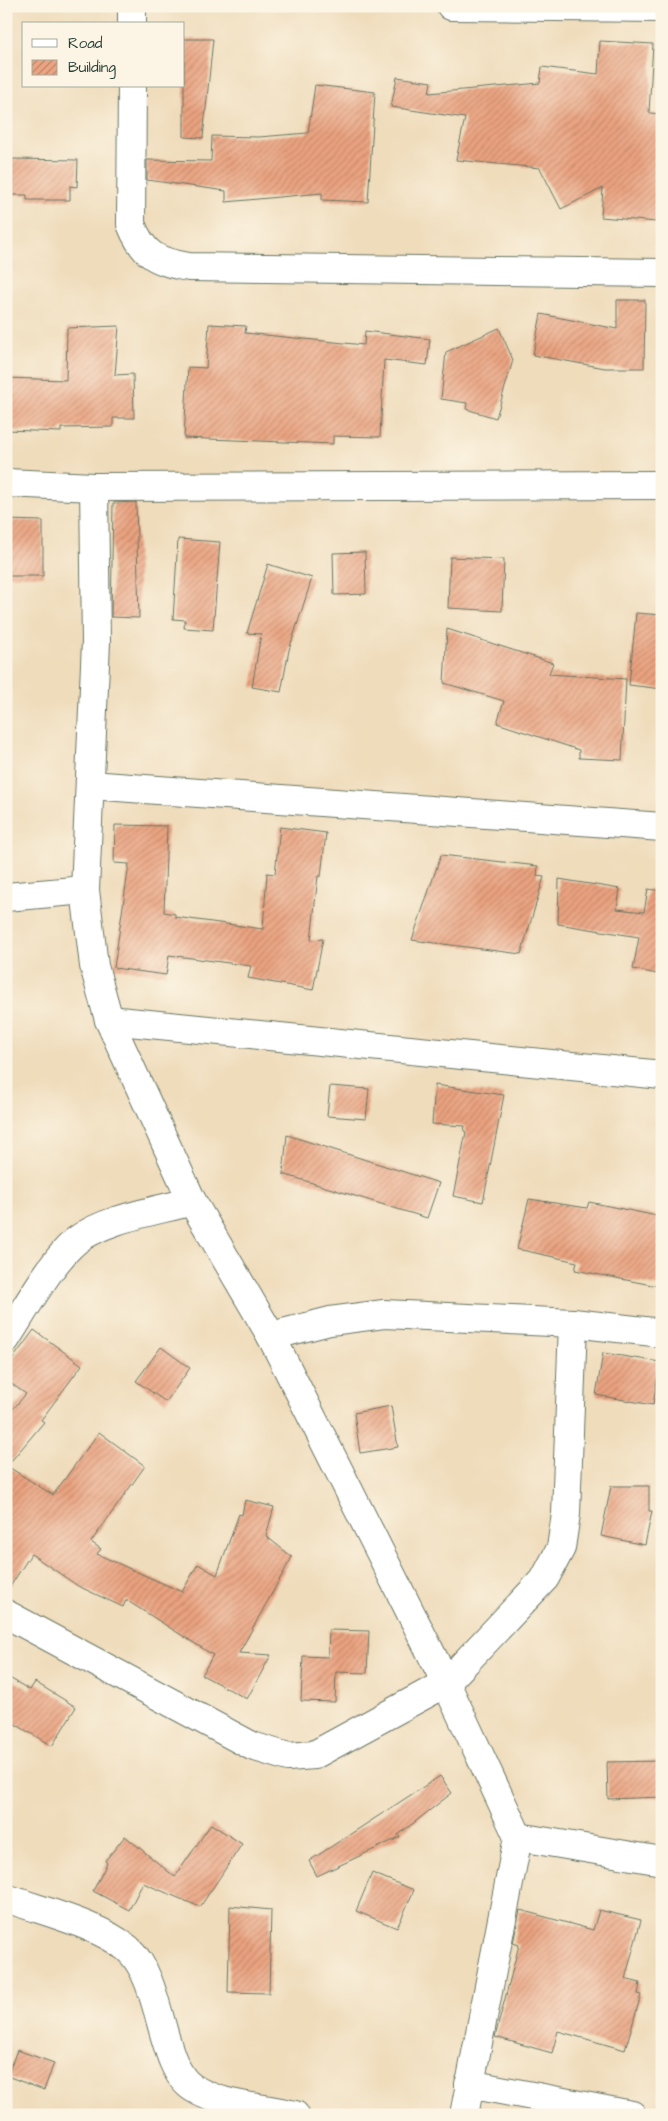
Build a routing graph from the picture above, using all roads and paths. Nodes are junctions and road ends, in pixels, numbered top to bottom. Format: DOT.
graph roads {
  1 [pos="132,6"];
  2 [pos="450,6"];
  3 [pos="662,8"];
  4 [pos="132,22"];
  5 [pos="132,88"];
  6 [pos="662,273"];
  7 [pos="6,483"];
  8 [pos="662,485"];
  9 [pos="94,487"];
  10 [pos="90,785"];
  11 [pos="662,827"];
  12 [pos="85,890"];
  13 [pos="6,897"];
  14 [pos="109,1020"];
  15 [pos="662,1075"];
  16 [pos="192,1201"];
  17 [pos="573,1323"];
  18 [pos="662,1333"];
  19 [pos="271,1336"];
  20 [pos="6,1339"];
  21 [pos="6,1614"];
  22 [pos="446,1682"];
  23 [pos="518,1837"];
  24 [pos="662,1861"];
  25 [pos="6,1898"];
  26 [pos="470,2084"];
  27 [pos="287,2114"];
  28 [pos="464,2115"];
  29 [pos="632,2115"];
  1 -- 4 [label="street"];
  2 -- 3 [label="street"];
  5 -- 6 [label="street"];
  7 -- 9 [label="street"];
  8 -- 9 [label="street"];
  9 -- 10 [label="street"];
  10 -- 11 [label="street"];
  10 -- 12 [label="street"];
  12 -- 13 [label="street"];
  12 -- 14 [label="street"];
  14 -- 15 [label="street"];
  14 -- 16 [label="street"];
  16 -- 19 [label="street"];
  16 -- 20 [label="street"];
  17 -- 18 [label="street"];
  17 -- 19 [label="street"];
  17 -- 22 [label="street"];
  19 -- 22 [label="street"];
  21 -- 22 [label="street"];
  22 -- 23 [label="street"];
  23 -- 24 [label="street"];
  23 -- 26 [label="street"];
  25 -- 27 [label="street"];
  26 -- 28 [label="street"];
  26 -- 29 [label="street"];
}
